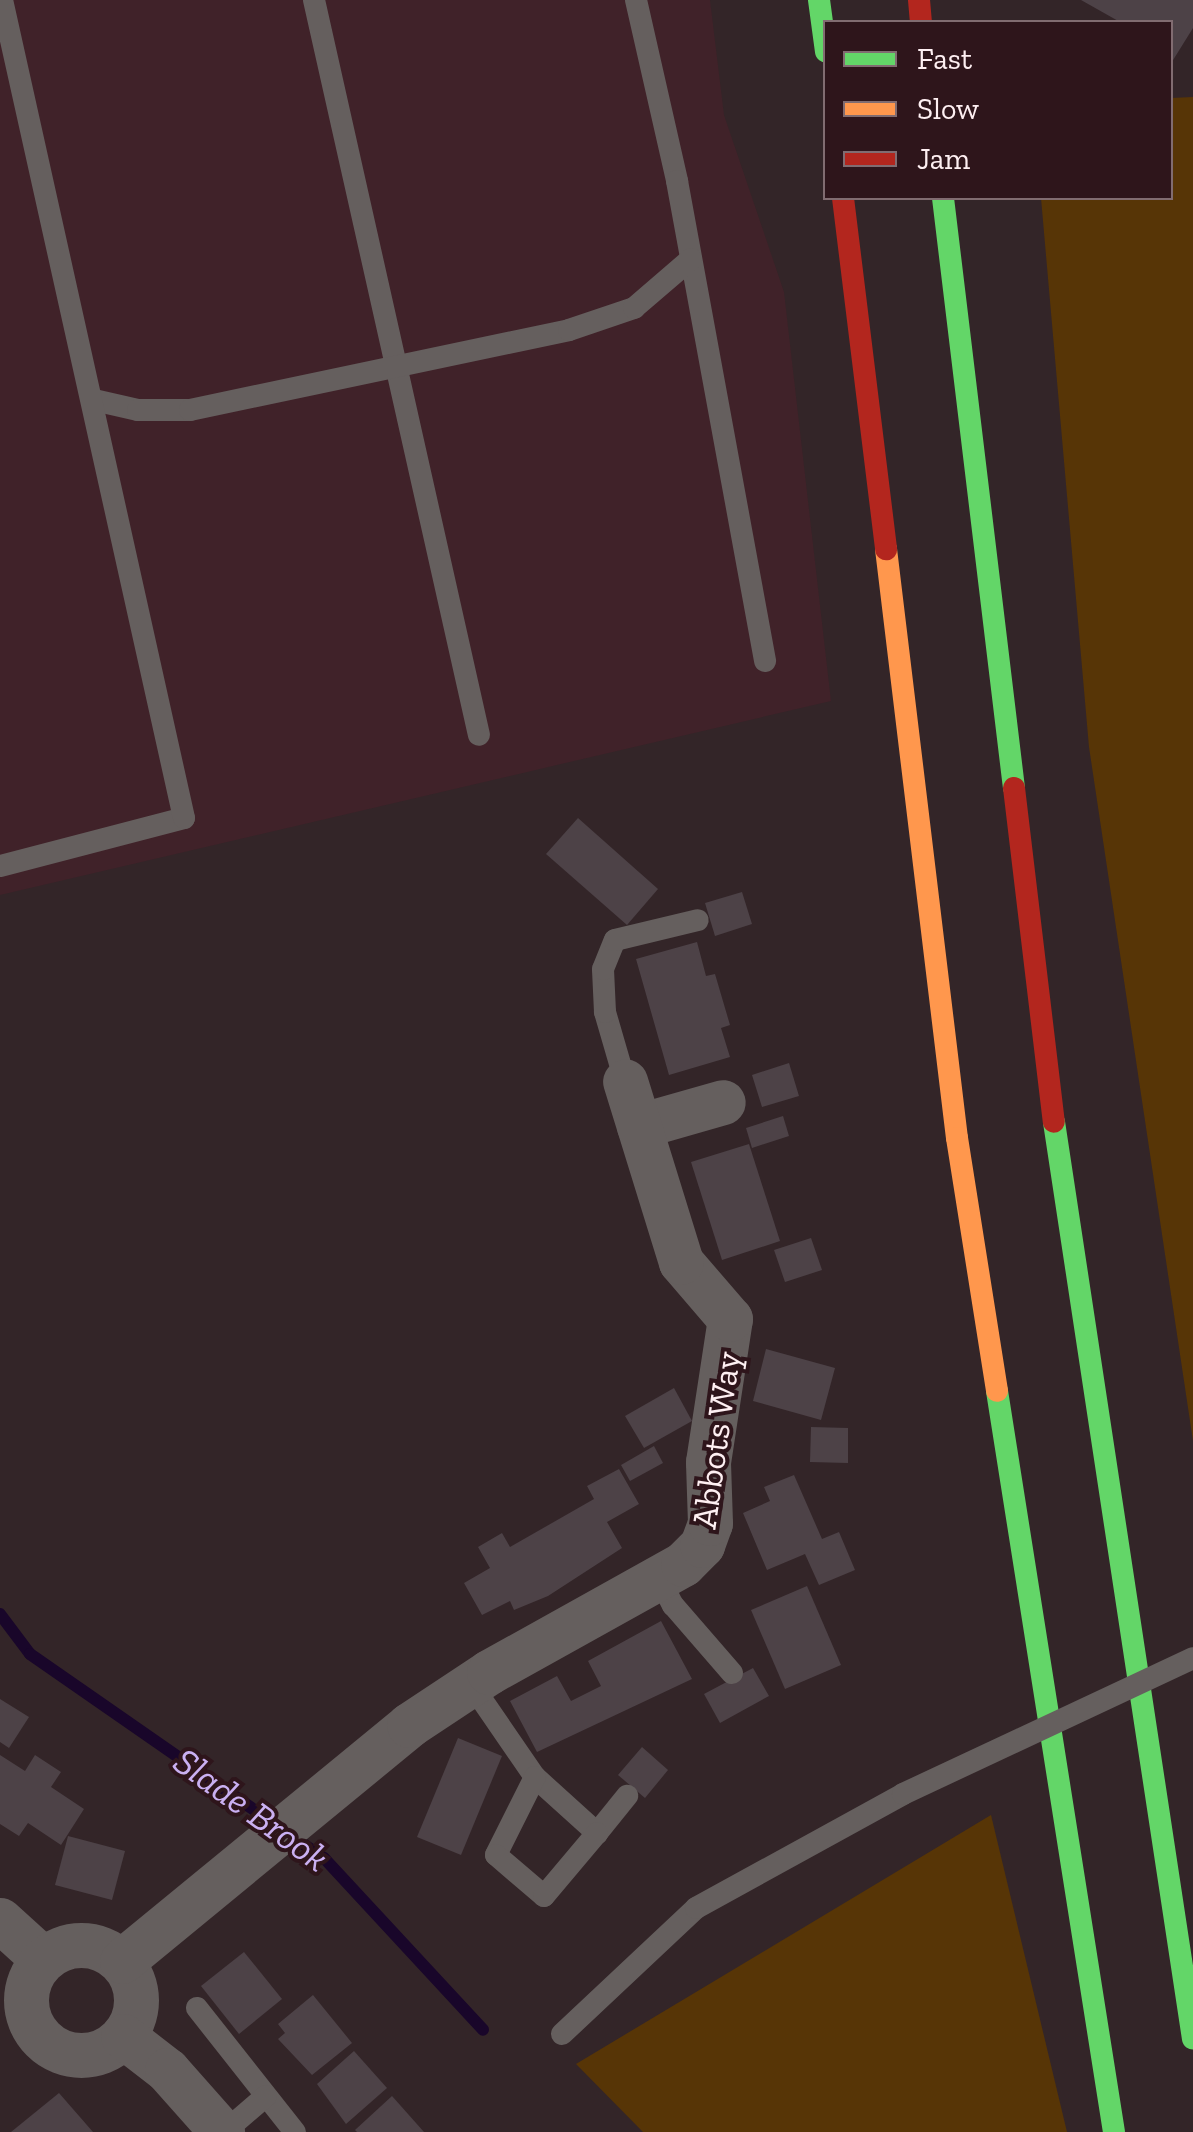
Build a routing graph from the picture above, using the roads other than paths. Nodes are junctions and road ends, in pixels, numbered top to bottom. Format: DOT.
graph roads {
  1 [pos="2,0"];
  2 [pos="314,0"];
  3 [pos="636,0"];
  4 [pos="819,0"];
  5 [pos="823,30"];
  6 [pos="843,200"];
  7 [pos="943,200"];
  8 [pos="692,259"];
  9 [pos="400,365"];
  10 [pos="94,400"];
  11 [pos="766,661"];
  12 [pos="478,736"];
  13 [pos="0,866"];
  14 [pos="698,920"];
  15 [pos="626,1081"];
  16 [pos="722,1102"];
  17 [pos="639,1126"];
  18 [pos="658,1576"];
  19 [pos="1193,1658"];
  20 [pos="732,1673"];
  21 [pos="471,1684"];
  22 [pos="536,1777"];
  23 [pos="627,1796"];
  24 [pos="597,1833"];
  25 [pos="0,1920"];
  26 [pos="44,1959"];
  27 [pos="122,1961"];
  28 [pos="198,2008"];
  29 [pos="562,2034"];
  30 [pos="123,2036"];
  31 [pos="17,2038"];
  32 [pos="1193,2039"];
  33 [pos="266,2096"];
  34 [pos="224,2132"];
  35 [pos="295,2132"];
  36 [pos="1114,2132"];
  1 -- 10 [label="lane"];
  2 -- 9 [label="lane"];
  3 -- 8 [label="lane"];
  4 -- 5 [label="highway"];
  6 -- 36 [label="highway"];
  7 -- 32 [label="highway"];
  8 -- 9 [label="lane"];
  8 -- 11 [label="lane"];
  9 -- 10 [label="lane"];
  9 -- 12 [label="lane"];
  10 -- 13 [label="lane"];
  14 -- 15 [label="lane, Abbots Way"];
  15 -- 17 [label="street, Abbots Way"];
  16 -- 17 [label="street"];
  17 -- 18 [label="street, Abbots Way"];
  18 -- 20 [label="lane"];
  18 -- 21 [label="street, Abbots Way"];
  19 -- 29 [label="lane, bridge"];
  21 -- 22 [label="lane"];
  21 -- 27 [label="street, Abbots Way"];
  22 -- 24 [label="lane"];
  22 -- 24 [label="lane"];
  23 -- 24 [label="lane"];
  25 -- 26 [label="street"];
  26 -- 27 [label="street"];
  26 -- 31 [label="street"];
  27 -- 30 [label="street"];
  28 -- 33 [label="lane"];
  30 -- 31 [label="street"];
  30 -- 34 [label="street"];
  33 -- 34 [label="lane"];
  33 -- 35 [label="lane"];
}
